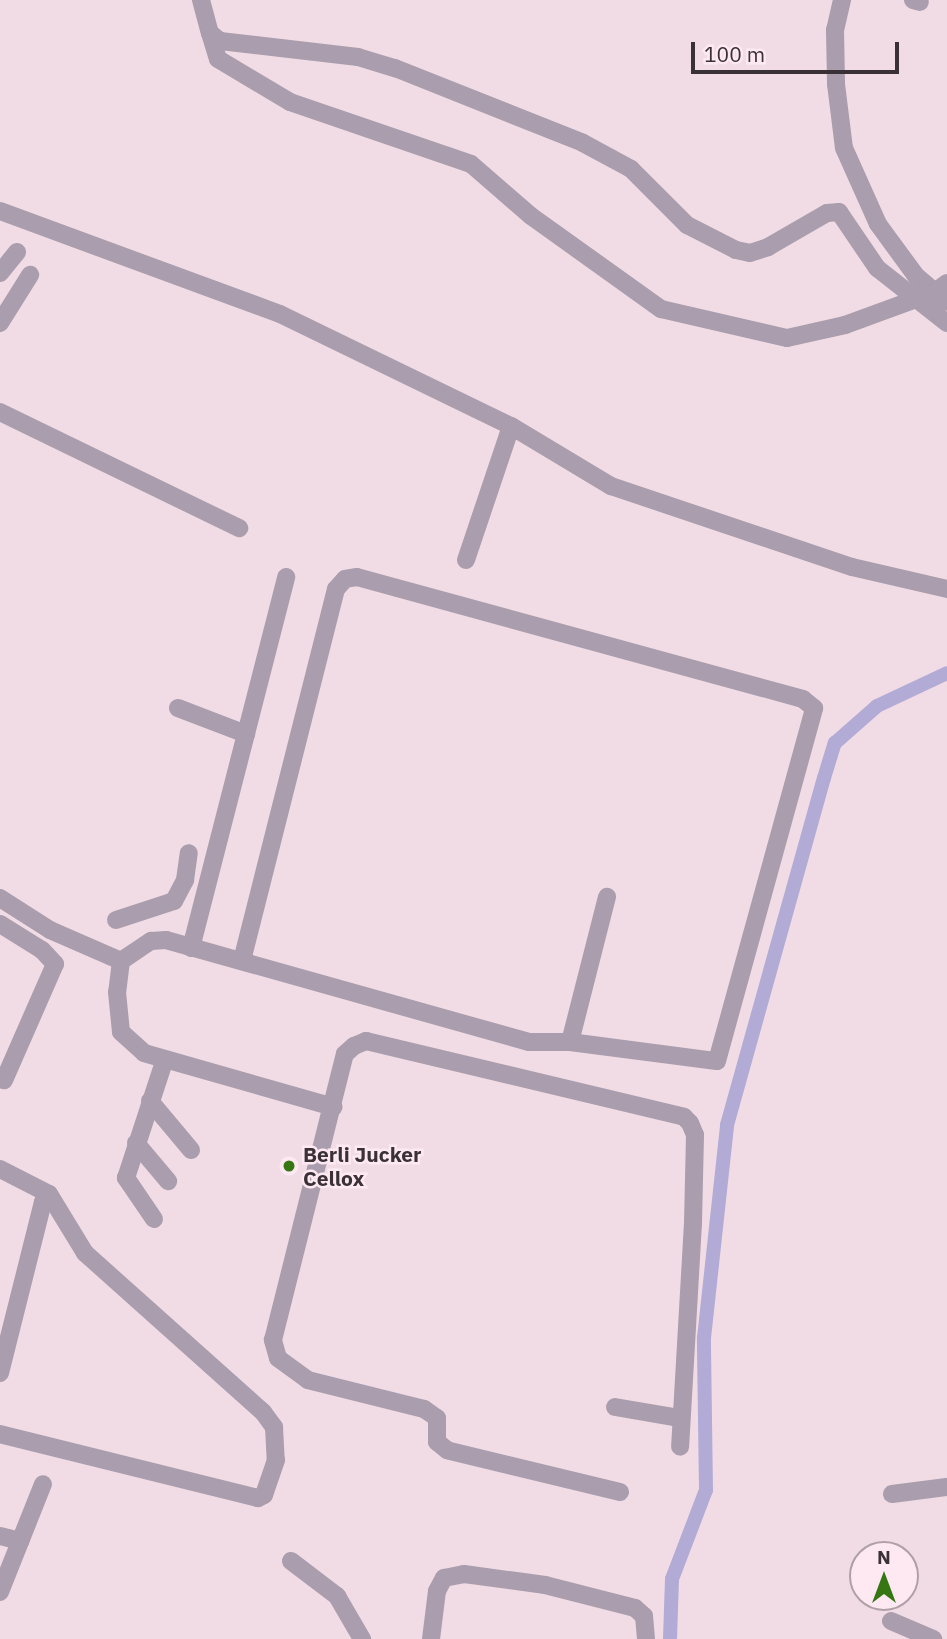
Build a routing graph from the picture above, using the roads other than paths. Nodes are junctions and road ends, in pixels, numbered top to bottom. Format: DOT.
graph roads {
  1 [pos="201,0"];
  2 [pos="842,0"];
  3 [pos="210,33"];
  4 [pos="0,211"];
  5 [pos="17,252"];
  6 [pos="0,273"];
  7 [pos="30,275"];
  8 [pos="943,293"];
  9 [pos="914,297"];
  10 [pos="0,323"];
  11 [pos="947,323"];
  12 [pos="0,412"];
  13 [pos="511,426"];
  14 [pos="239,528"];
  15 [pos="466,561"];
  16 [pos="286,577"];
  17 [pos="947,589"];
  18 [pos="178,708"];
  19 [pos="246,734"];
  20 [pos="189,853"];
  21 [pos="180,891"];
  22 [pos="607,897"];
  23 [pos="0,898"];
  24 [pos="204,898"];
  25 [pos="116,920"];
  26 [pos="0,924"];
  27 [pos="191,947"];
  28 [pos="242,960"];
  29 [pos="121,961"];
  30 [pos="570,1041"];
  31 [pos="165,1059"];
  32 [pos="4,1080"];
  33 [pos="150,1101"];
  34 [pos="333,1107"];
  35 [pos="136,1143"];
  36 [pos="191,1150"];
  37 [pos="0,1168"];
  38 [pos="168,1181"];
  39 [pos="49,1194"];
  40 [pos="154,1219"];
  41 [pos="8,1302"];
  42 [pos="0,1373"];
  43 [pos="615,1407"];
  44 [pos="680,1418"];
  45 [pos="0,1434"];
  46 [pos="680,1447"];
  47 [pos="43,1484"];
  48 [pos="947,1488"];
  49 [pos="620,1492"];
  50 [pos="892,1493"];
  51 [pos="0,1536"];
  52 [pos="20,1541"];
  53 [pos="291,1561"];
  54 [pos="0,1592"];
  55 [pos="891,1621"];
  56 [pos="362,1639"];
  57 [pos="431,1639"];
  58 [pos="646,1639"];
  59 [pos="933,1639"];
  1 -- 3 [label="street"];
  2 -- 8 [label="street"];
  3 -- 9 [label="street"];
  3 -- 9 [label="street"];
  4 -- 13 [label="street"];
  5 -- 6 [label="street"];
  7 -- 10 [label="street"];
  8 -- 9 [label="street"];
  9 -- 11 [label="street"];
  12 -- 14 [label="street"];
  13 -- 15 [label="street"];
  13 -- 17 [label="street"];
  16 -- 19 [label="street"];
  18 -- 19 [label="street"];
  19 -- 24 [label="street"];
  20 -- 21 [label="street"];
  21 -- 24 [label="street"];
  21 -- 25 [label="street"];
  22 -- 30 [label="street"];
  23 -- 29 [label="street"];
  24 -- 27 [label="street"];
  26 -- 32 [label="street"];
  27 -- 28 [label="street"];
  27 -- 29 [label="street"];
  28 -- 30 [label="street"];
  28 -- 30 [label="street"];
  29 -- 31 [label="street"];
  31 -- 33 [label="street"];
  31 -- 34 [label="street"];
  33 -- 35 [label="street"];
  33 -- 36 [label="street"];
  34 -- 44 [label="street"];
  34 -- 49 [label="street"];
  35 -- 38 [label="street"];
  35 -- 40 [label="street"];
  37 -- 39 [label="street"];
  39 -- 41 [label="street"];
  39 -- 45 [label="street"];
  41 -- 42 [label="street"];
  43 -- 44 [label="street"];
  44 -- 46 [label="street"];
  47 -- 52 [label="street"];
  48 -- 50 [label="street"];
  51 -- 52 [label="street"];
  52 -- 54 [label="street"];
  53 -- 56 [label="street"];
  55 -- 59 [label="street"];
  57 -- 58 [label="street"];
}
